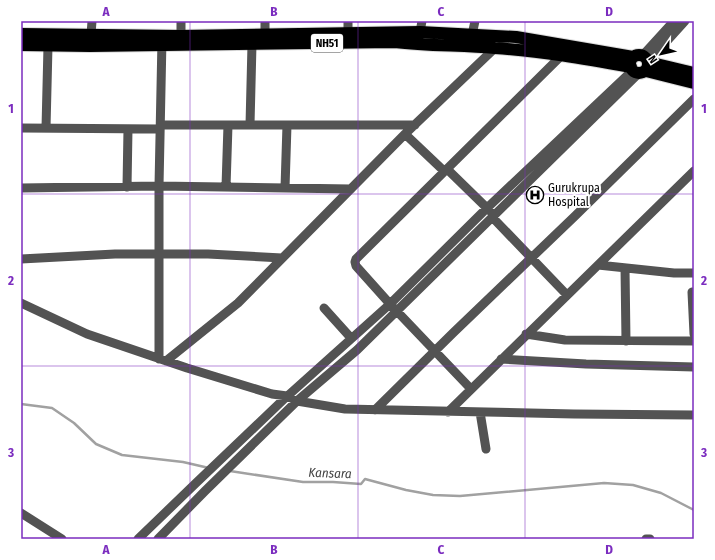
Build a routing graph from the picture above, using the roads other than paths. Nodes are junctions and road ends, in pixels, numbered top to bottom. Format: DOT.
graph roads {
  1 [pos="92,21"];
  2 [pos="181,21"];
  3 [pos="265,21"];
  4 [pos="348,21"];
  5 [pos="475,21"];
  6 [pos="674,21"];
  7 [pos="685,21"];
  8 [pos="421,27"];
  9 [pos="348,33"];
  10 [pos="21,34"];
  11 [pos="265,34"];
  12 [pos="91,35"];
  13 [pos="472,35"];
  14 [pos="162,40"];
  15 [pos="181,40"];
  16 [pos="252,44"];
  17 [pos="21,45"];
  18 [pos="48,46"];
  19 [pos="495,48"];
  20 [pos="562,55"];
  21 [pos="640,64"];
  22 [pos="694,73"];
  23 [pos="694,83"];
  24 [pos="694,99"];
  25 [pos="228,125"];
  26 [pos="250,125"];
  27 [pos="287,125"];
  28 [pos="415,125"];
  29 [pos="160,127"];
  30 [pos="21,128"];
  31 [pos="46,128"];
  32 [pos="128,129"];
  33 [pos="405,134"];
  34 [pos="446,170"];
  35 [pos="694,170"];
  36 [pos="160,186"];
  37 [pos="126,187"];
  38 [pos="226,187"];
  39 [pos="21,188"];
  40 [pos="286,188"];
  41 [pos="351,189"];
  42 [pos="487,208"];
  43 [pos="494,217"];
  44 [pos="159,254"];
  45 [pos="282,258"];
  46 [pos="531,258"];
  47 [pos="21,259"];
  48 [pos="598,265"];
  49 [pos="625,268"];
  50 [pos="694,273"];
  51 [pos="692,292"];
  52 [pos="567,295"];
  53 [pos="21,303"];
  54 [pos="390,304"];
  55 [pos="324,308"];
  56 [pos="397,311"];
  57 [pos="526,334"];
  58 [pos="694,334"];
  59 [pos="351,338"];
  60 [pos="626,341"];
  61 [pos="694,341"];
  62 [pos="435,350"];
  63 [pos="501,359"];
  64 [pos="163,360"];
  65 [pos="694,367"];
  66 [pos="471,390"];
  67 [pos="287,396"];
  68 [pos="297,401"];
  69 [pos="375,410"];
  70 [pos="448,412"];
  71 [pos="480,412"];
  72 [pos="694,415"];
  73 [pos="486,450"];
  74 [pos="21,513"];
  75 [pos="167,535"];
  76 [pos="62,539"];
  77 [pos="138,539"];
  78 [pos="158,539"];
  79 [pos="646,539"];
  80 [pos="650,539"];
  1 -- 12 [label="street"];
  2 -- 15 [label="street"];
  3 -- 11 [label="street"];
  4 -- 9 [label="street"];
  5 -- 13 [label="street"];
  6 -- 21 [label="street"];
  7 -- 21 [label="street"];
  8 -- 9 [label="highway, NH51"];
  8 -- 13 [label="highway, NH51"];
  9 -- 11 [label="highway, NH51"];
  10 -- 12 [label="highway, NH51"];
  11 -- 15 [label="highway, NH51"];
  12 -- 14 [label="highway, NH51"];
  13 -- 21 [label="highway, NH51"];
  14 -- 15 [label="highway, NH51"];
  14 -- 18 [label="highway, NH51"];
  14 -- 29 [label="street"];
  15 -- 16 [label="highway, NH51"];
  16 -- 19 [label="highway, NH51"];
  16 -- 26 [label="street"];
  17 -- 18 [label="highway, NH51"];
  18 -- 31 [label="street"];
  19 -- 20 [label="highway, NH51"];
  19 -- 28 [label="street"];
  20 -- 21 [label="highway, NH51"];
  20 -- 34 [label="street"];
  21 -- 22 [label="highway, NH51"];
  21 -- 23 [label="highway, NH51"];
  21 -- 42 [label="street"];
  21 -- 43 [label="street"];
  24 -- 46 [label="street"];
  25 -- 26 [label="street"];
  25 -- 29 [label="street"];
  25 -- 38 [label="street"];
  26 -- 27 [label="street"];
  27 -- 28 [label="street"];
  27 -- 40 [label="street"];
  28 -- 33 [label="street"];
  29 -- 32 [label="street"];
  29 -- 36 [label="street"];
  30 -- 31 [label="street"];
  31 -- 32 [label="street"];
  32 -- 37 [label="street"];
  33 -- 34 [label="street"];
  33 -- 41 [label="street"];
  34 -- 42 [label="street"];
  34 -- 54 [label="street"];
  35 -- 48 [label="street"];
  36 -- 37 [label="street"];
  36 -- 38 [label="street"];
  36 -- 44 [label="street"];
  37 -- 39 [label="street"];
  38 -- 40 [label="street"];
  40 -- 41 [label="street"];
  41 -- 45 [label="street"];
  42 -- 43 [label="street"];
  42 -- 54 [label="street"];
  43 -- 46 [label="street"];
  43 -- 56 [label="street"];
  44 -- 45 [label="street"];
  44 -- 47 [label="street"];
  44 -- 64 [label="street"];
  45 -- 64 [label="street"];
  46 -- 52 [label="street"];
  46 -- 62 [label="street"];
  48 -- 49 [label="street"];
  48 -- 52 [label="street"];
  49 -- 50 [label="street"];
  49 -- 60 [label="street"];
  51 -- 58 [label="street"];
  52 -- 57 [label="street"];
  53 -- 64 [label="street"];
  54 -- 56 [label="street"];
  54 -- 59 [label="street"];
  55 -- 59 [label="street"];
  56 -- 62 [label="street"];
  56 -- 68 [label="street"];
  57 -- 60 [label="street"];
  57 -- 63 [label="street"];
  59 -- 67 [label="street"];
  60 -- 61 [label="street"];
  62 -- 66 [label="street"];
  62 -- 69 [label="street"];
  63 -- 65 [label="street"];
  63 -- 66 [label="street"];
  64 -- 67 [label="street"];
  66 -- 70 [label="street"];
  67 -- 68 [label="street"];
  67 -- 77 [label="street"];
  68 -- 69 [label="street"];
  68 -- 75 [label="street"];
  69 -- 70 [label="street"];
  70 -- 71 [label="street"];
  71 -- 72 [label="street"];
  71 -- 73 [label="street"];
  74 -- 76 [label="street"];
  75 -- 78 [label="street"];
  79 -- 80 [label="street"];
}
